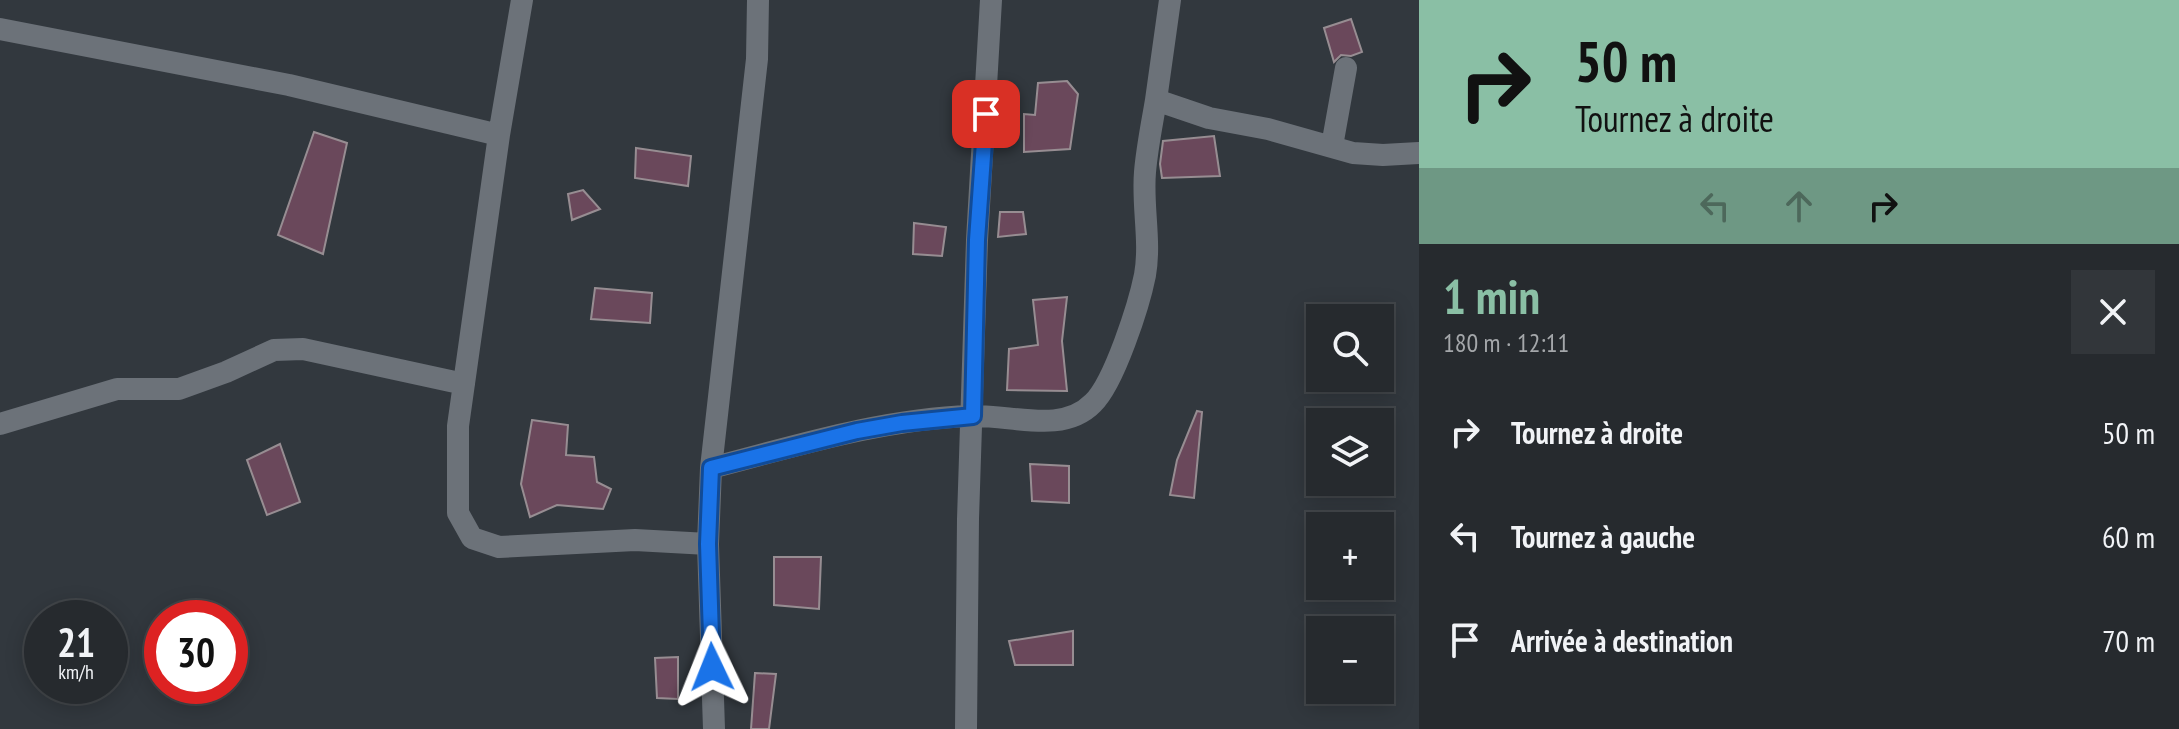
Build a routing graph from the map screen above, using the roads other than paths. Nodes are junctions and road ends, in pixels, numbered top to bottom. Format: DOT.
graph roads {
  1 [pos="522,0"];
  2 [pos="758,0"];
  3 [pos="991,0"];
  4 [pos="1170,0"];
  5 [pos="0,29"];
  6 [pos="1346,68"];
  7 [pos="1156,100"];
  8 [pos="499,135"];
  9 [pos="1332,146"];
  10 [pos="1419,153"];
  11 [pos="464,384"];
  12 [pos="973,416"];
  13 [pos="0,424"];
  14 [pos="711,468"];
  15 [pos="708,544"];
  16 [pos="714,729"];
  17 [pos="966,729"];
  1 -- 8 [label="street"];
  2 -- 14 [label="street"];
  3 -- 12 [label="street"];
  4 -- 7 [label="street"];
  5 -- 8 [label="street"];
  6 -- 9 [label="street"];
  7 -- 9 [label="street"];
  7 -- 12 [label="street"];
  8 -- 11 [label="street"];
  9 -- 10 [label="street"];
  11 -- 13 [label="street"];
  11 -- 15 [label="street"];
  12 -- 14 [label="street"];
  12 -- 17 [label="street"];
  14 -- 15 [label="street"];
  15 -- 16 [label="street"];
}
